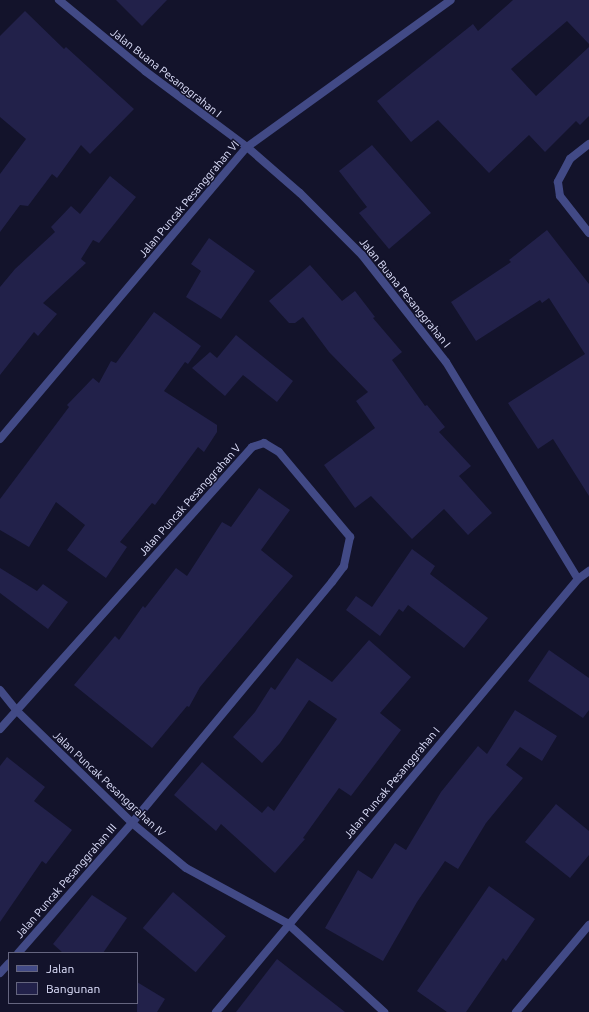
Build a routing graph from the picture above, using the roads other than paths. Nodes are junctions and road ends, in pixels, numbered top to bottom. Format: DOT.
graph roads {
  1 [pos="59,0"];
  2 [pos="451,0"];
  3 [pos="589,144"];
  4 [pos="247,147"];
  5 [pos="589,233"];
  6 [pos="0,439"];
  7 [pos="589,571"];
  8 [pos="578,579"];
  9 [pos="0,690"];
  10 [pos="16,710"];
  11 [pos="0,729"];
  12 [pos="132,823"];
  13 [pos="287,924"];
  14 [pos="589,924"];
  15 [pos="19,952"];
  16 [pos="8,964"];
  17 [pos="0,973"];
  18 [pos="216,1012"];
  19 [pos="384,1012"];
  20 [pos="516,1012"];
  1 -- 4 [label="street, Jalan Buana Pesanggrahan I"];
  2 -- 4 [label="street, Jalan Puncak Pesanggrahan VI"];
  3 -- 5 [label="street"];
  4 -- 6 [label="street, Jalan Puncak Pesanggrahan VI"];
  4 -- 8 [label="street, Jalan Buana Pesanggrahan I"];
  7 -- 8 [label="street, Jalan Puncak Pesanggrahan I"];
  8 -- 13 [label="street, Jalan Puncak Pesanggrahan I"];
  9 -- 10 [label="street, Jalan Puncak Pesanggrahan IV"];
  10 -- 11 [label="street"];
  10 -- 12 [label="street, Jalan Puncak Pesanggrahan IV"];
  10 -- 12 [label="street, Jalan Puncak Pesanggrahan V"];
  12 -- 13 [label="street, Jalan Puncak Pesanggrahan IV"];
  12 -- 15 [label="street, Jalan Puncak Pesanggrahan III"];
  13 -- 18 [label="street, Jalan Puncak Pesanggrahan I"];
  13 -- 19 [label="street, Jalan Puncak Pesanggrahan IV"];
  14 -- 20 [label="street"];
  16 -- 17 [label="street"];
}
